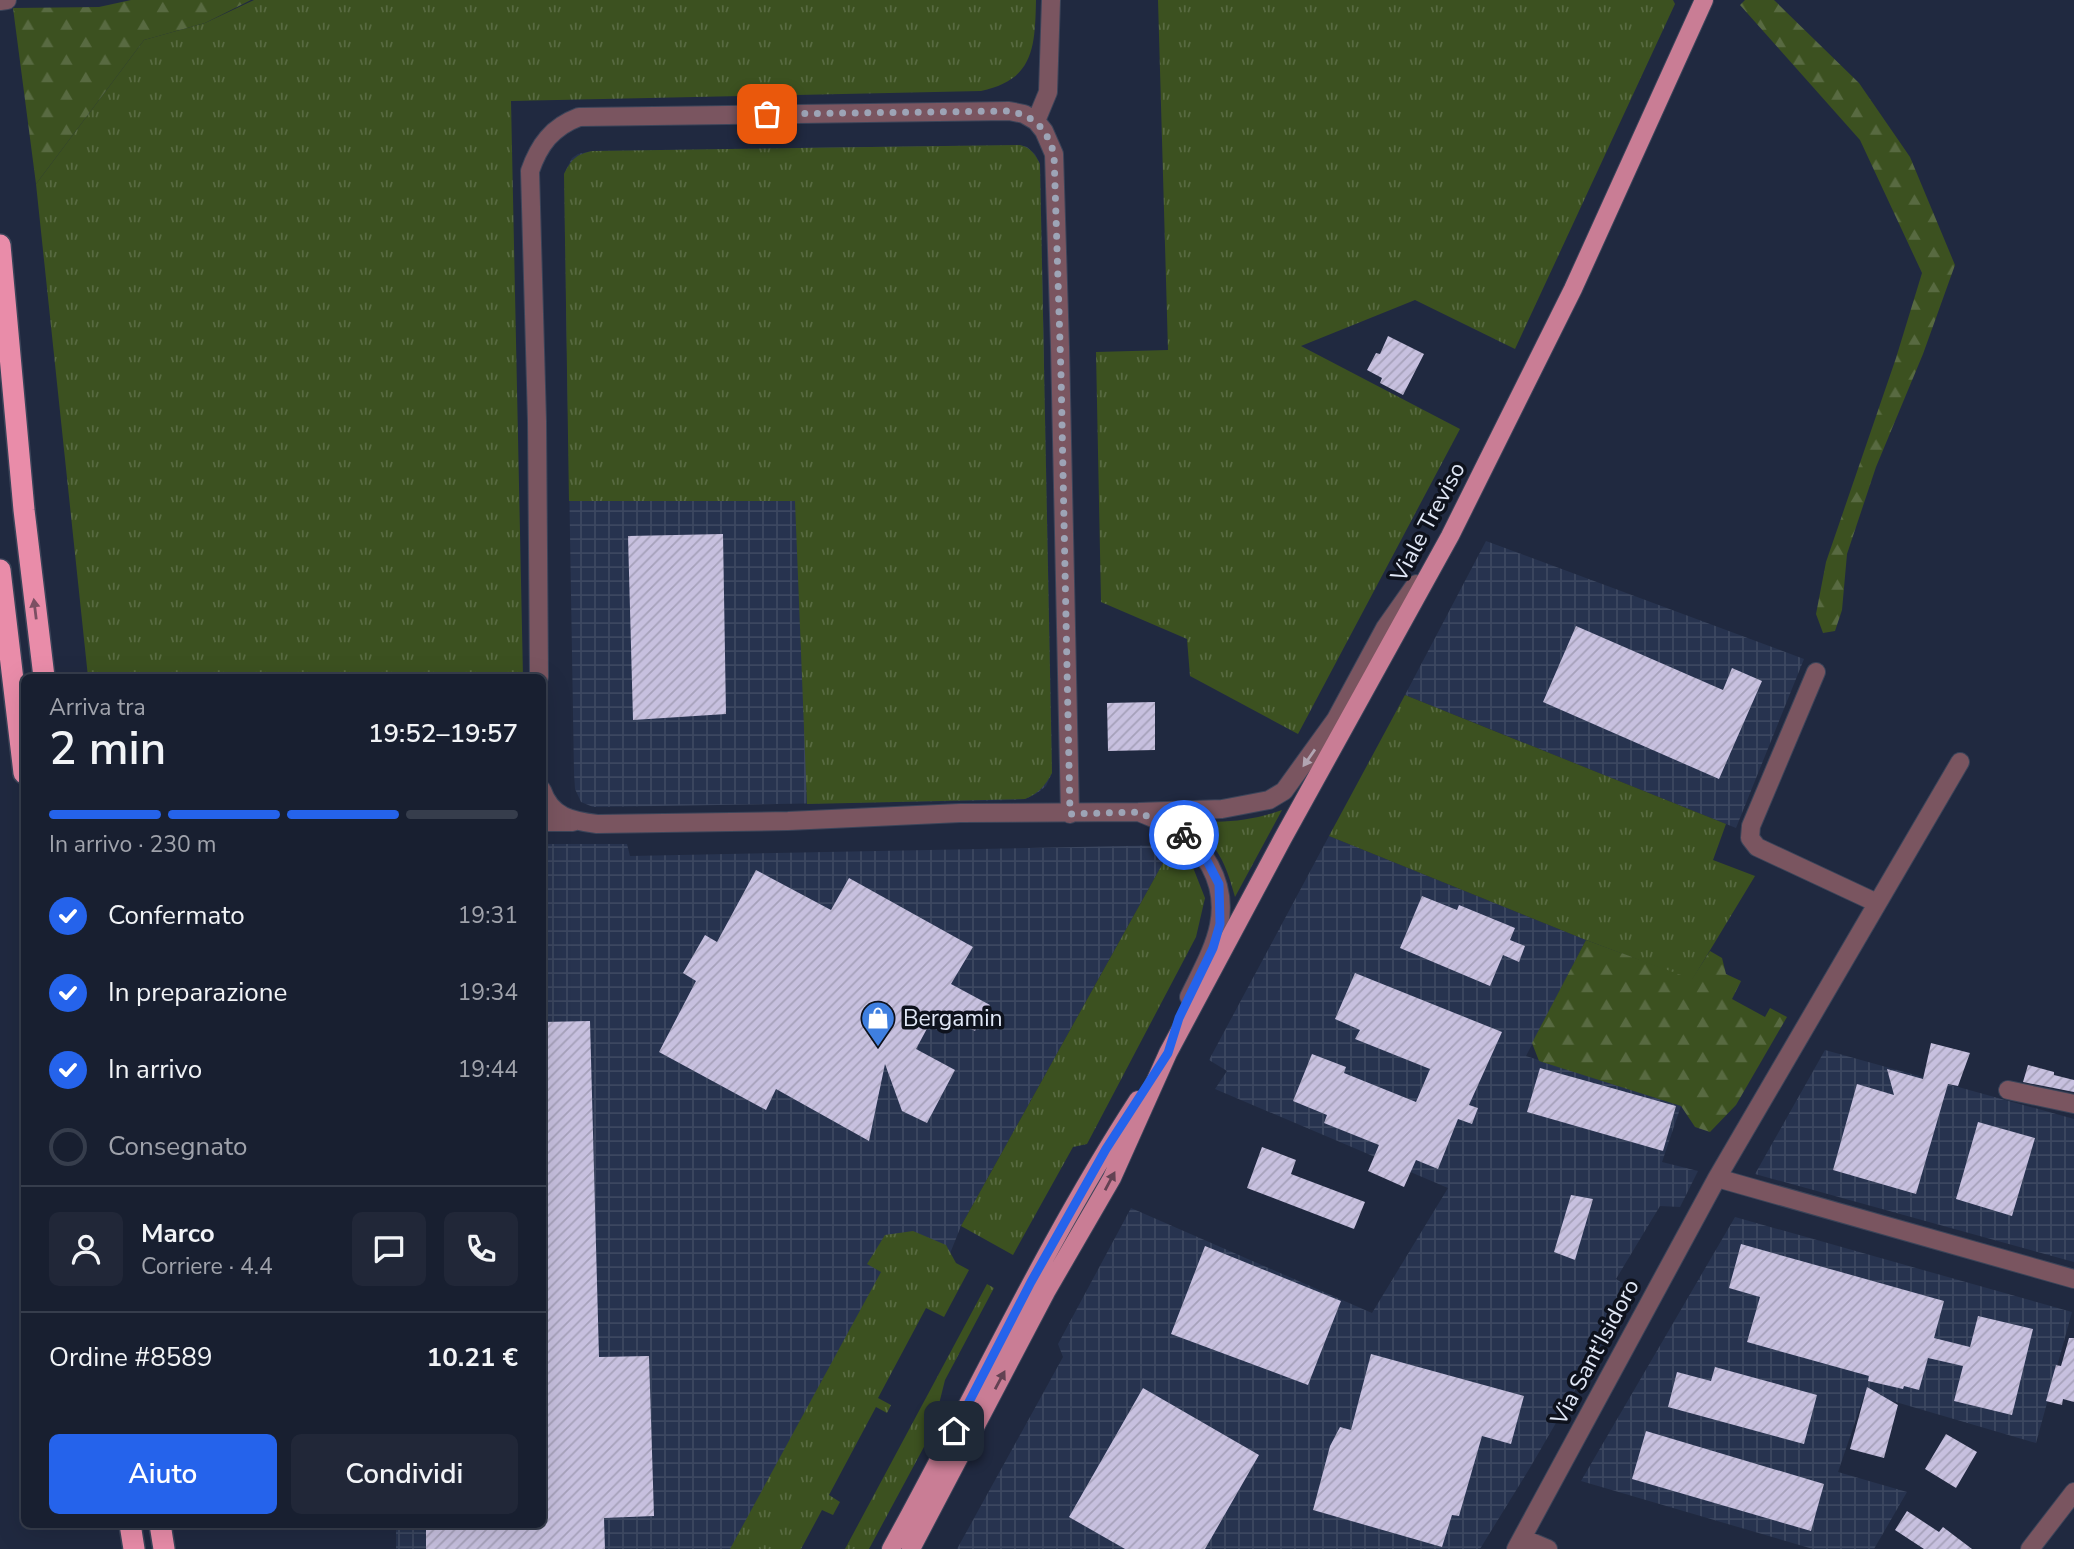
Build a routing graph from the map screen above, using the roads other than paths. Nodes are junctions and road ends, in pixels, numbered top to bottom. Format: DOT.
graph roads {
  1 [pos="7,0"];
  2 [pos="1051,0"];
  3 [pos="1704,0"];
  4 [pos="0,1"];
  5 [pos="1036,121"];
  6 [pos="0,244"];
  7 [pos="1450,536"];
  8 [pos="0,570"];
  9 [pos="1816,672"];
  10 [pos="44,674"];
  11 [pos="539,674"];
  12 [pos="21,748"];
  13 [pos="1960,762"];
  14 [pos="546,801"];
  15 [pos="1139,812"];
  16 [pos="1070,814"];
  17 [pos="546,822"];
  18 [pos="573,822"];
  19 [pos="1877,903"];
  20 [pos="1168,1053"];
  21 [pos="2008,1090"];
  22 [pos="2074,1104"];
  23 [pos="1717,1178"];
  24 [pos="2074,1279"];
  25 [pos="941,1455"];
  26 [pos="2074,1492"];
  27 [pos="131,1528"];
  28 [pos="161,1528"];
  29 [pos="1519,1544"];
  30 [pos="914,1546"];
  31 [pos="134,1549"];
  32 [pos="164,1549"];
  33 [pos="891,1549"];
  34 [pos="900,1549"];
  35 [pos="1548,1549"];
  36 [pos="2030,1549"];
  1 -- 4 [label="street"];
  2 -- 5 [label="street"];
  3 -- 7 [label="main road, Viale Treviso"];
  5 -- 11 [label="street"];
  5 -- 16 [label="street"];
  10 -- 6 [label="highway, one-way"];
  7 -- 15 [label="street, one-way"];
  7 -- 20 [label="main road, Viale Treviso"];
  8 -- 12 [label="highway"];
  9 -- 19 [label="street"];
  13 -- 19 [label="street, Via Sant'Isidoro"];
  14 -- 18 [label="street"];
  15 -- 16 [label="street"];
  15 -- 20 [label="street"];
  16 -- 18 [label="street"];
  17 -- 18 [label="street"];
  19 -- 23 [label="street, Via Sant'Isidoro"];
  20 -- 25 [label="main road"];
  30 -- 20 [label="main road, one-way"];
  21 -- 22 [label="street"];
  23 -- 24 [label="street"];
  23 -- 29 [label="street, Via Sant'Isidoro"];
  25 -- 33 [label="main road"];
  25 -- 34 [label="street"];
  26 -- 36 [label="street"];
  27 -- 31 [label="highway"];
  28 -- 32 [label="highway"];
  29 -- 35 [label="street"];
}
